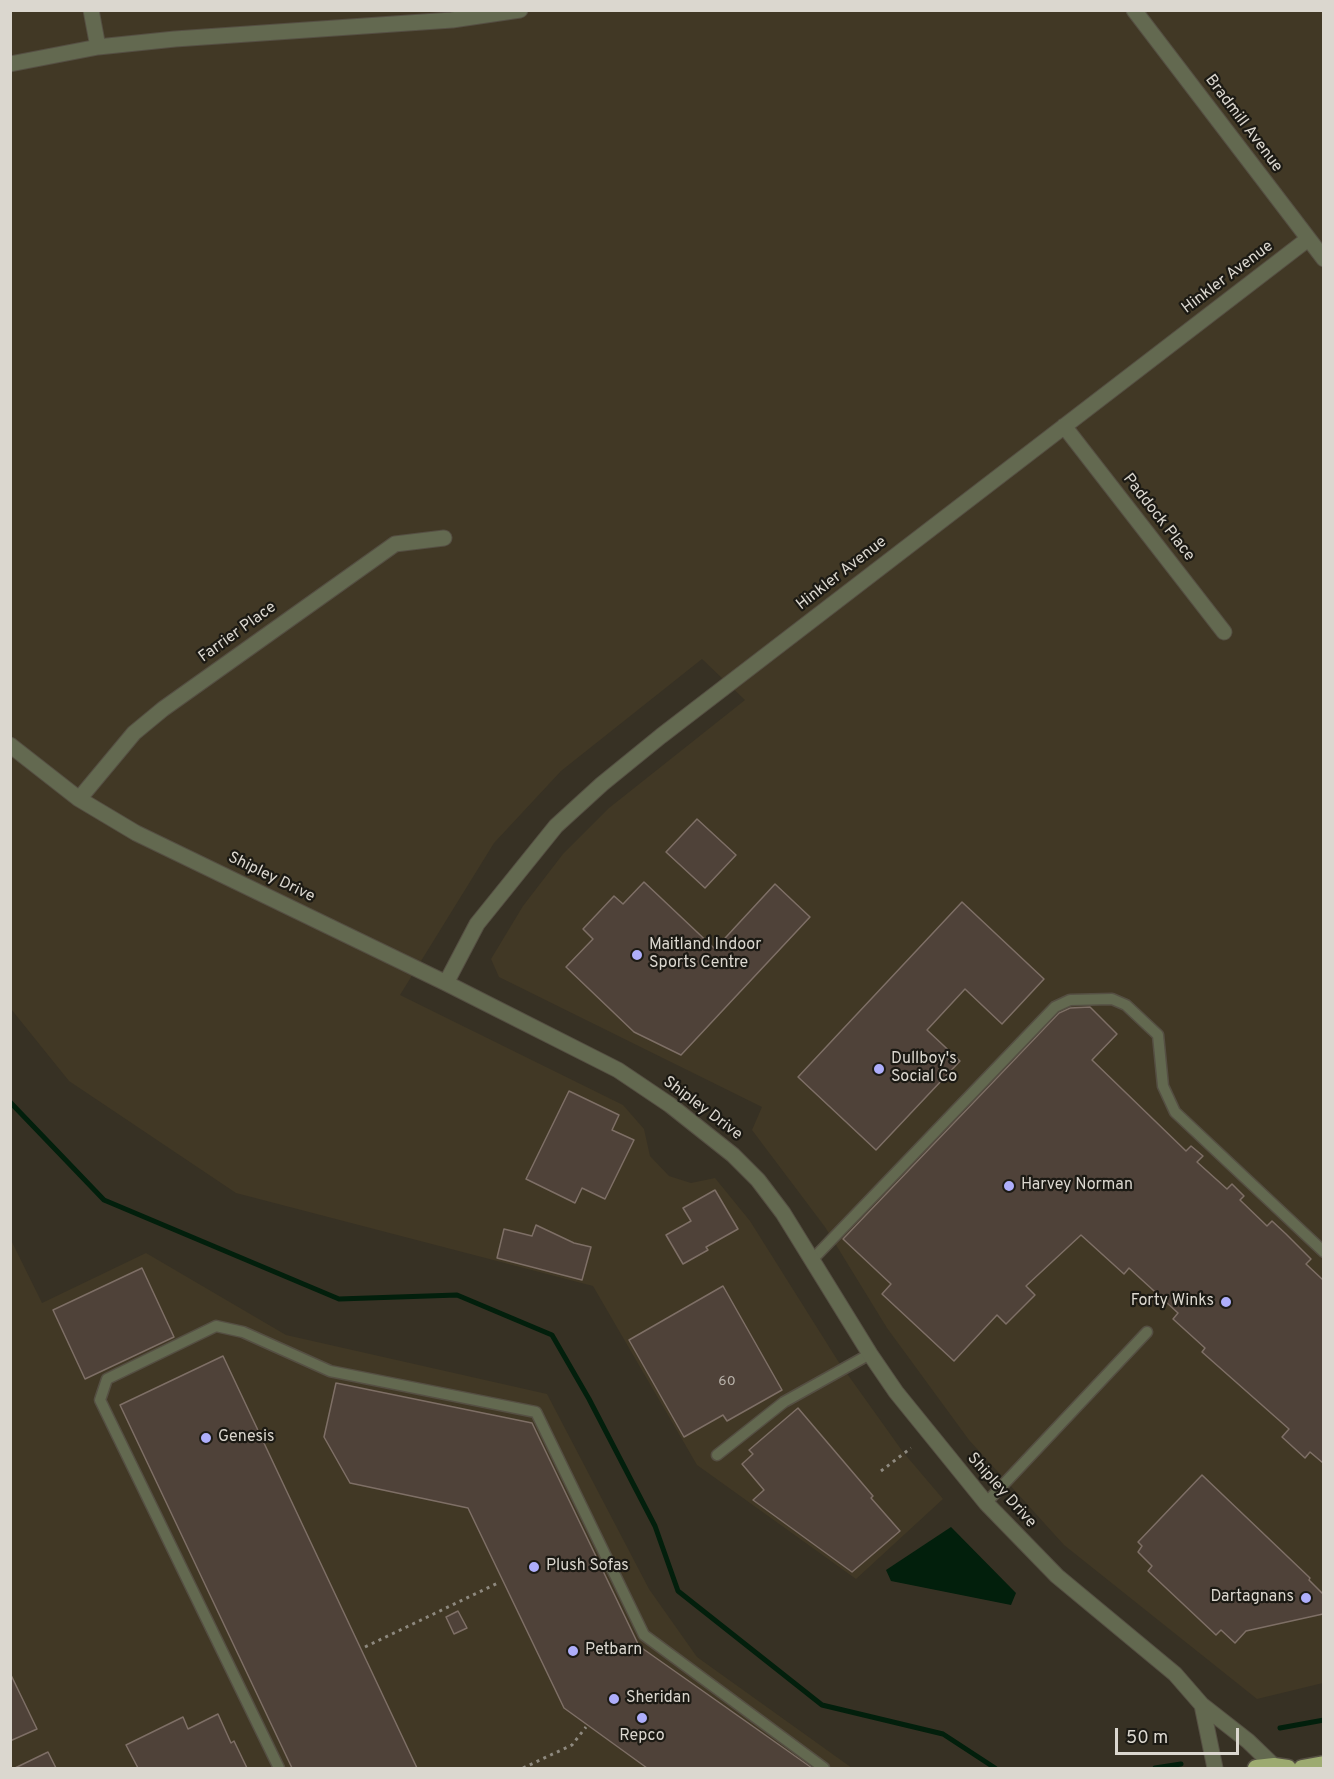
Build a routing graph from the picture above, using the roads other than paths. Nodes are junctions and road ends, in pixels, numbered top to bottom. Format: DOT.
graph roads {
  1 [pos="91,10"];
  2 [pos="520,10"];
  3 [pos="1134,10"];
  4 [pos="98,47"];
  5 [pos="10,64"];
  6 [pos="1308,239"];
  7 [pos="1323,259"];
  8 [pos="1064,426"];
  9 [pos="444,538"];
  10 [pos="1224,632"];
  11 [pos="10,745"];
  12 [pos="79,799"];
  13 [pos="446,983"];
  14 [pos="1323,1252"];
  15 [pos="812,1260"];
  16 [pos="1147,1332"];
  17 [pos="870,1354"];
  18 [pos="717,1455"];
  19 [pos="986,1503"];
  20 [pos="1202,1705"];
  21 [pos="1323,1764"];
  22 [pos="1281,1767"];
  23 [pos="279,1768"];
  24 [pos="824,1768"];
  25 [pos="1215,1768"];
  26 [pos="1256,1768"];
  27 [pos="1302,1768"];
  1 -- 4 [label="street"];
  2 -- 4 [label="street"];
  3 -- 6 [label="street, Bradmill Avenue"];
  4 -- 5 [label="street"];
  6 -- 7 [label="street, Bradmill Avenue"];
  6 -- 8 [label="street, Hinkler Avenue"];
  8 -- 10 [label="street, Paddock Place"];
  8 -- 13 [label="street, Hinkler Avenue"];
  9 -- 12 [label="street, Farrier Place"];
  11 -- 12 [label="street, Shipley Drive"];
  12 -- 13 [label="street, Shipley Drive"];
  13 -- 15 [label="street, Shipley Drive"];
  14 -- 15 [label="lane"];
  15 -- 17 [label="street, Shipley Drive"];
  16 -- 19 [label="lane"];
  17 -- 18 [label="lane"];
  17 -- 19 [label="street, Shipley Drive"];
  19 -- 20 [label="street, Shipley Drive"];
  20 -- 22 [label="street, Shipley Drive"];
  20 -- 25 [label="street, Shipley Drive"];
  21 -- 27 [label="highway"];
  22 -- 26 [label="highway"];
  23 -- 24 [label="lane"];
}
